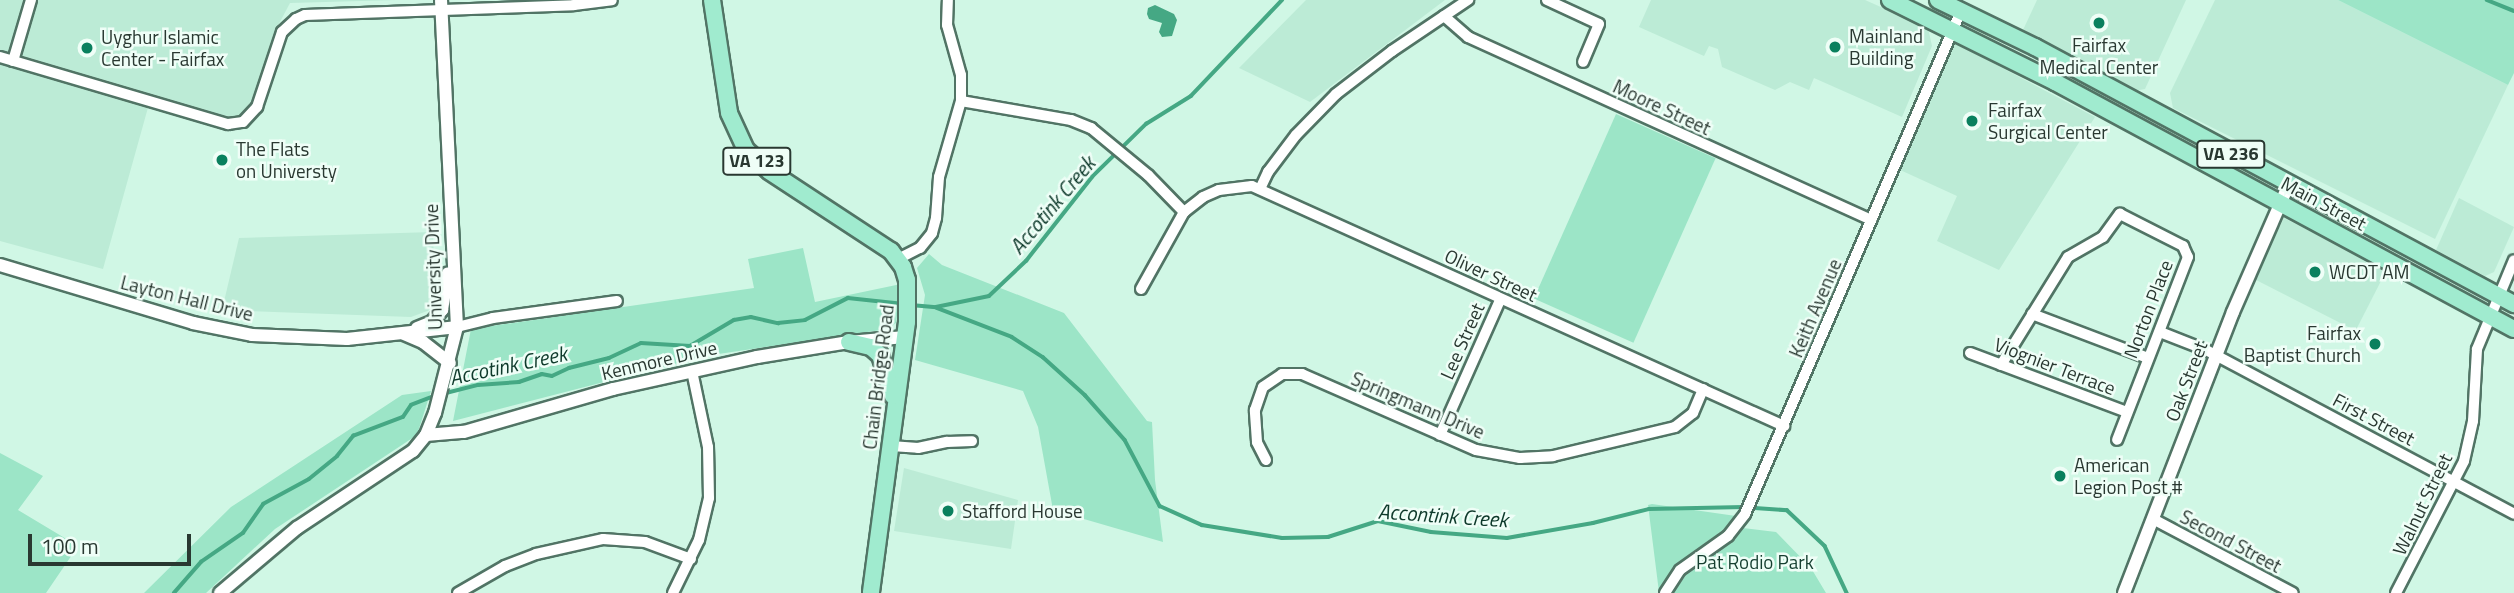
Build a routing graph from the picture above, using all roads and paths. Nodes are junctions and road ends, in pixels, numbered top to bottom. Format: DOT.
graph roads {
  1 [pos="31,0"];
  2 [pos="612,0"];
  3 [pos="712,0"];
  4 [pos="948,0"];
  5 [pos="1468,0"];
  6 [pos="1547,0"];
  7 [pos="1891,0"];
  8 [pos="1938,0"];
  9 [pos="441,4"];
  10 [pos="1961,10"];
  11 [pos="1444,16"];
  12 [pos="1953,29"];
  13 [pos="0,57"];
  14 [pos="13,61"];
  15 [pos="1583,62"];
  16 [pos="961,101"];
  17 [pos="2289,184"];
  18 [pos="1260,189"];
  19 [pos="2279,202"];
  20 [pos="1184,212"];
  21 [pos="1871,220"];
  22 [pos="452,254"];
  23 [pos="898,259"];
  24 [pos="2514,260"];
  25 [pos="0,265"];
  26 [pos="1141,289"];
  27 [pos="1500,300"];
  28 [pos="617,301"];
  29 [pos="2514,304"];
  30 [pos="2494,306"];
  31 [pos="2032,314"];
  32 [pos="457,327"];
  33 [pos="2514,329"];
  34 [pos="906,330"];
  35 [pos="2160,332"];
  36 [pos="404,334"];
  37 [pos="849,342"];
  38 [pos="1970,353"];
  39 [pos="2217,356"];
  40 [pos="2148,358"];
  41 [pos="2001,365"];
  42 [pos="449,367"];
  43 [pos="692,371"];
  44 [pos="1703,389"];
  45 [pos="2127,412"];
  46 [pos="895,419"];
  47 [pos="1784,426"];
  48 [pos="426,435"];
  49 [pos="1440,435"];
  50 [pos="2117,440"];
  51 [pos="972,441"];
  52 [pos="891,446"];
  53 [pos="1266,460"];
  54 [pos="2454,481"];
  55 [pos="2514,513"];
  56 [pos="2153,519"];
  57 [pos="691,559"];
  58 [pos="220,593"];
  59 [pos="458,593"];
  60 [pos="673,593"];
  61 [pos="872,593"];
  62 [pos="1665,593"];
  63 [pos="2124,593"];
  64 [pos="2293,593"];
  65 [pos="2396,593"];
  1 -- 14 [label="street"];
  2 -- 9 [label="street"];
  3 -- 23 [label="main road, Chain Bridge Road / VA 123"];
  4 -- 16 [label="street"];
  5 -- 11 [label="street"];
  6 -- 15 [label="street"];
  7 -- 12 [label="main road, Main Street / VA 236"];
  8 -- 10 [label="main road, Main Street / VA 236"];
  9 -- 14 [label="street"];
  9 -- 22 [label="street, University Drive"];
  10 -- 12 [label="street, Keith Avenue"];
  10 -- 17 [label="main road, Main Street / VA 236"];
  11 -- 18 [label="street"];
  11 -- 21 [label="street, Moore Street"];
  12 -- 19 [label="main road, Main Street / VA 236"];
  12 -- 21 [label="street, Keith Avenue"];
  13 -- 14 [label="street"];
  16 -- 20 [label="street"];
  16 -- 23 [label="street"];
  17 -- 19 [label="street, Oak Street"];
  17 -- 30 [label="main road, Main Street / VA 236"];
  18 -- 20 [label="street, Oliver Street"];
  18 -- 27 [label="street, Oliver Street"];
  19 -- 30 [label="main road, Main Street / VA 236"];
  19 -- 39 [label="street, Oak Street"];
  20 -- 26 [label="street"];
  21 -- 47 [label="street, Keith Avenue"];
  22 -- 32 [label="street, University Drive"];
  22 -- 36 [label="street"];
  23 -- 34 [label="main road, Chain Bridge Road / VA 123"];
  24 -- 30 [label="street, Walnut Street"];
  25 -- 36 [label="street, Layton Hall Drive"];
  27 -- 44 [label="street, Oliver Street"];
  27 -- 49 [label="street, Lee Street"];
  28 -- 32 [label="street, Layton Hall Drive"];
  29 -- 30 [label="main road, Main Street / VA 236"];
  30 -- 33 [label="main road, Main Street / VA 236"];
  30 -- 54 [label="street, Walnut Street"];
  31 -- 35 [label="street, Norton Place"];
  31 -- 40 [label="street"];
  31 -- 41 [label="street, Norton Place"];
  32 -- 36 [label="street, Layton Hall Drive"];
  32 -- 42 [label="street, University Drive"];
  34 -- 37 [label="street, Kenmore Drive"];
  34 -- 46 [label="main road, Chain Bridge Road / VA 123"];
  35 -- 39 [label="street, First Street"];
  35 -- 40 [label="street, Norton Place"];
  36 -- 42 [label="street"];
  37 -- 43 [label="street, Kenmore Drive"];
  37 -- 46 [label="main road"];
  38 -- 41 [label="street, Viognier Terrace"];
  39 -- 54 [label="street, First Street"];
  39 -- 56 [label="street, Oak Street"];
  40 -- 45 [label="street, Norton Place"];
  41 -- 45 [label="street, Viognier Terrace"];
  42 -- 48 [label="street, University Drive"];
  43 -- 48 [label="street, Kenmore Drive"];
  43 -- 57 [label="street"];
  44 -- 47 [label="street, Oliver Street"];
  44 -- 49 [label="street, Springmann Drive"];
  45 -- 50 [label="street, Norton Place"];
  46 -- 52 [label="main road, Chain Bridge Road / VA 123"];
  47 -- 62 [label="street, Keith Avenue"];
  48 -- 58 [label="street, University Drive"];
  49 -- 53 [label="street, Springmann Drive"];
  51 -- 52 [label="street"];
  52 -- 61 [label="main road, Chain Bridge Road / VA 123"];
  54 -- 55 [label="street, First Street"];
  54 -- 65 [label="street, Walnut Street"];
  56 -- 63 [label="street, Oak Street"];
  56 -- 64 [label="street, Second Street"];
  57 -- 59 [label="street"];
  57 -- 60 [label="street"];
}
